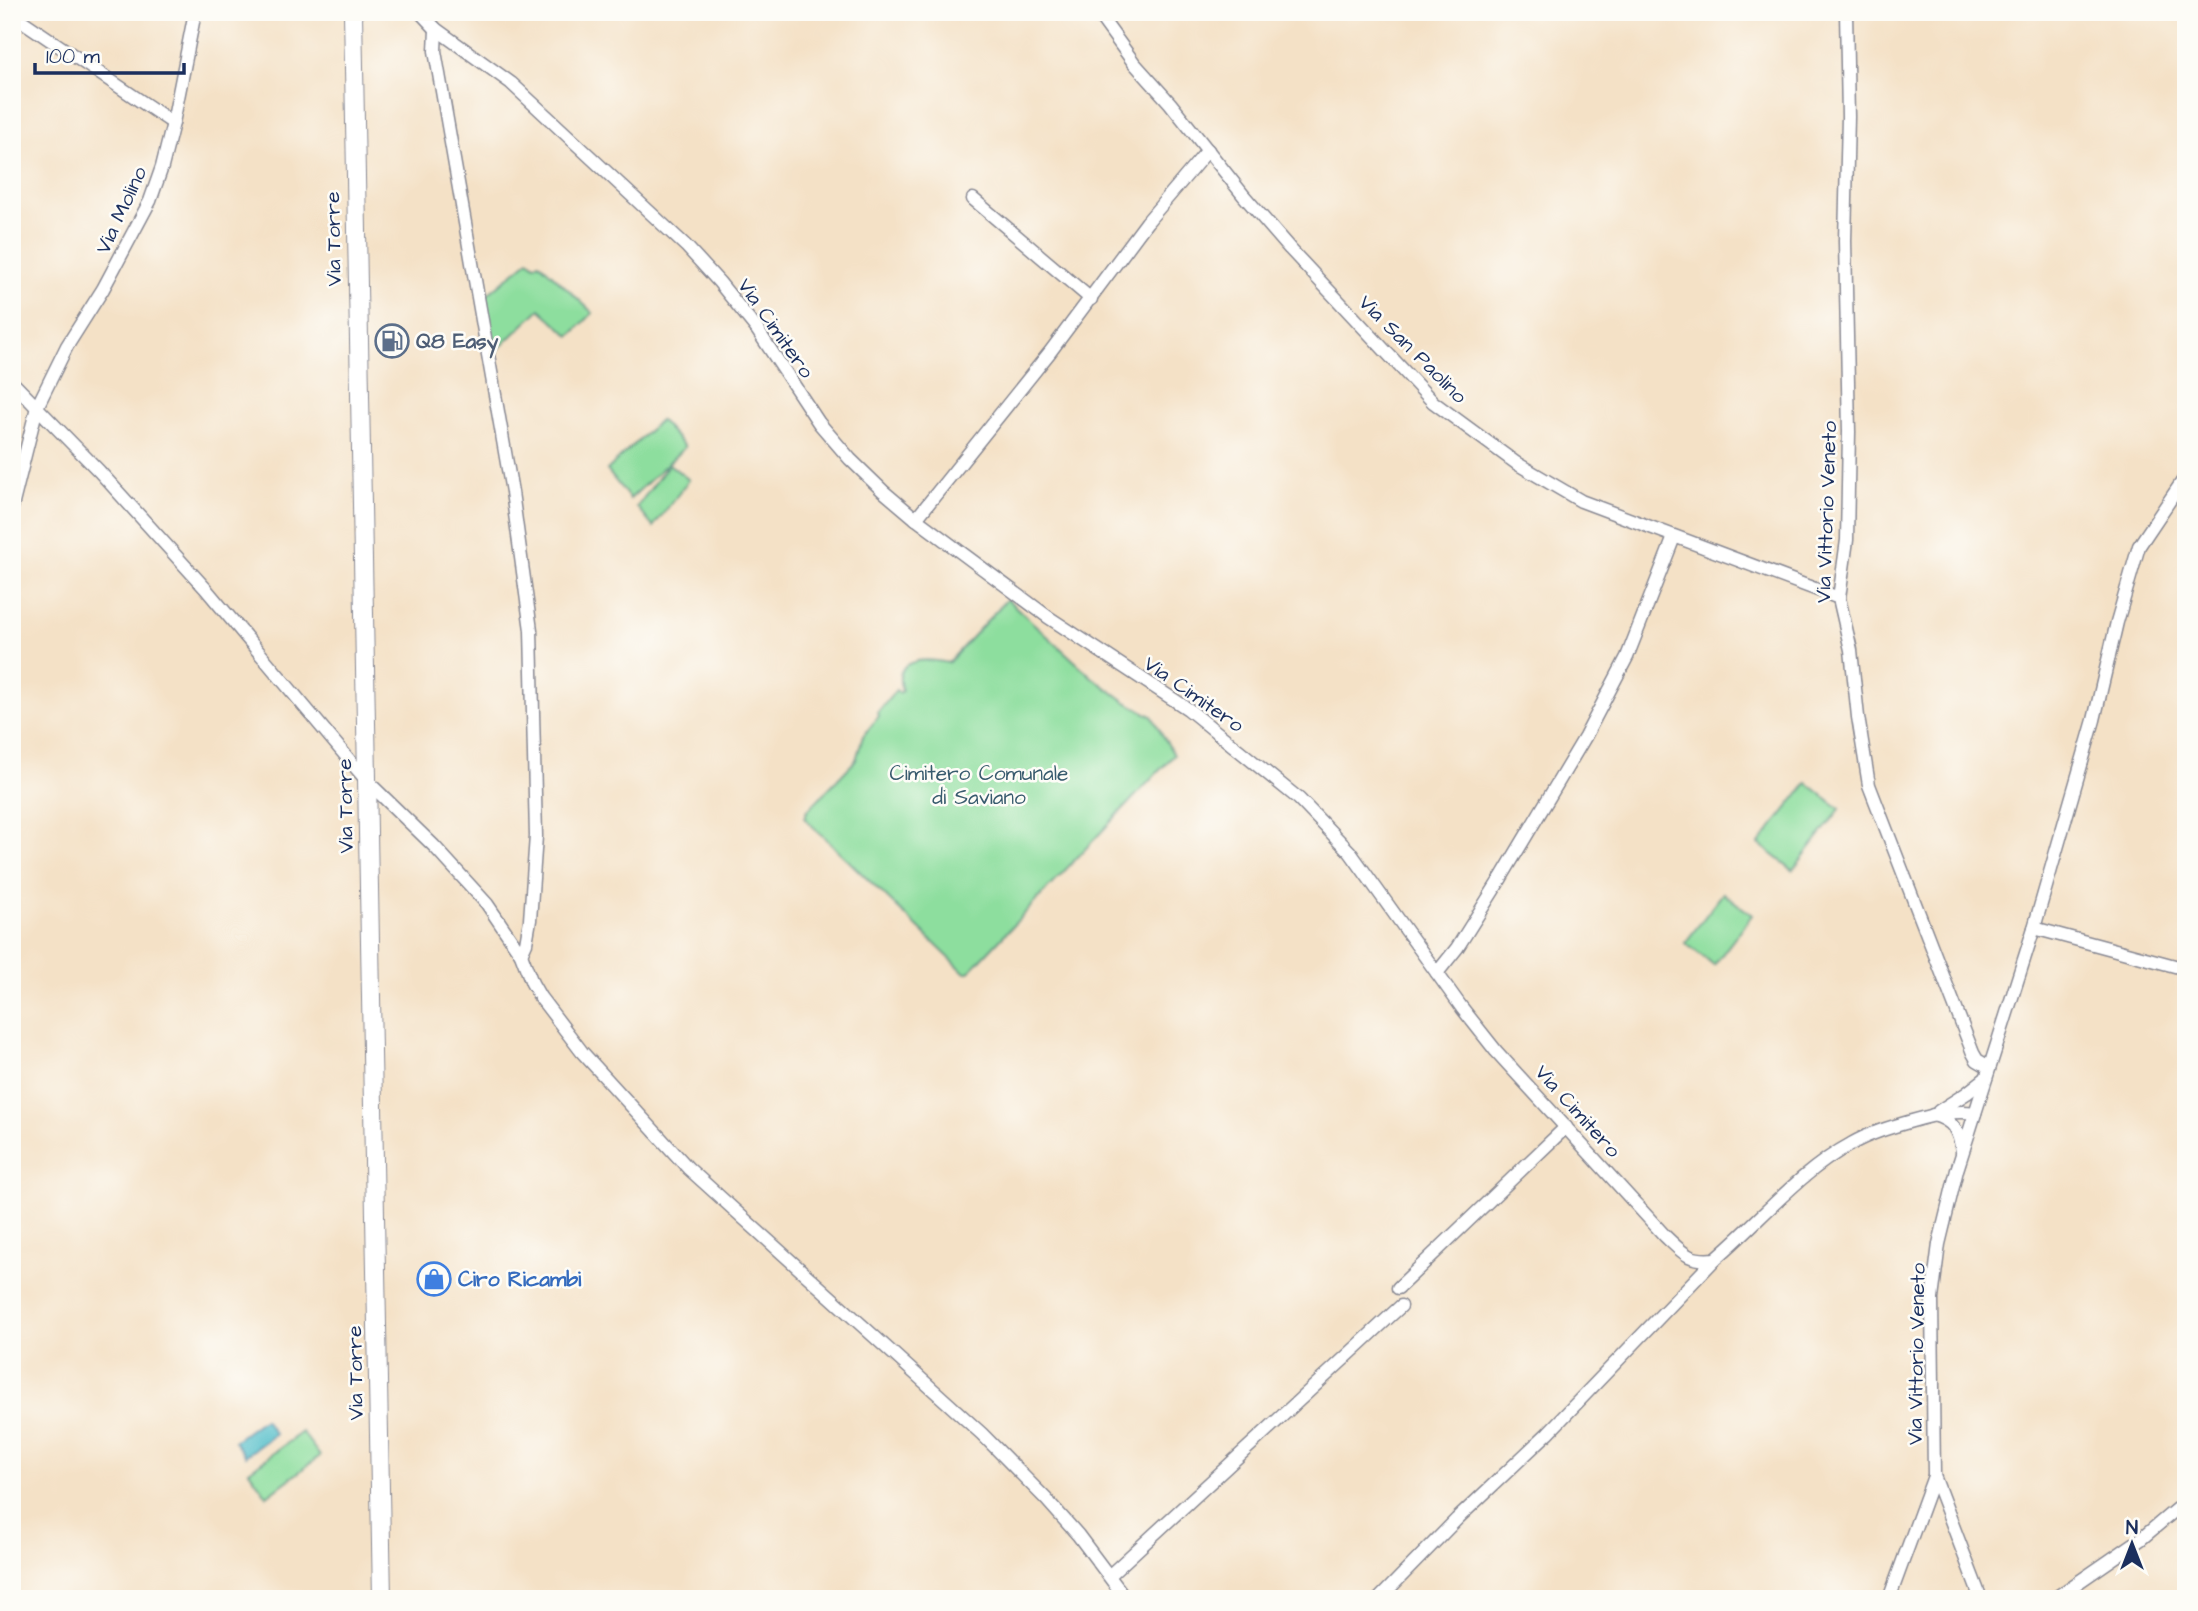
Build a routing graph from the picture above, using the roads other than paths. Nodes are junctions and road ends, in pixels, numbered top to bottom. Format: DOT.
graph roads {
  1 [pos="195,12"];
  2 [pos="420,12"];
  3 [pos="1097,12"];
  4 [pos="1846,12"];
  5 [pos="12,14"];
  6 [pos="354,14"];
  7 [pos="436,29"];
  8 [pos="173,123"];
  9 [pos="1208,150"];
  10 [pos="973,199"];
  11 [pos="1091,299"];
  12 [pos="12,382"];
  13 [pos="37,407"];
  14 [pos="2186,476"];
  15 [pos="12,507"];
  16 [pos="916,519"];
  17 [pos="1674,537"];
  18 [pos="1839,598"];
  19 [pos="367,781"];
  20 [pos="2034,928"];
  21 [pos="521,954"];
  22 [pos="2186,970"];
  23 [pos="1437,973"];
  24 [pos="1988,1073"];
  25 [pos="1975,1113"];
  26 [pos="1932,1115"];
  27 [pos="1566,1127"];
  28 [pos="1962,1156"];
  29 [pos="1715,1259"];
  30 [pos="1398,1288"];
  31 [pos="1401,1306"];
  32 [pos="1934,1476"];
  33 [pos="2186,1501"];
  34 [pos="1110,1576"];
  35 [pos="1118,1596"];
  36 [pos="382,1599"];
  37 [pos="1379,1599"];
  38 [pos="1889,1599"];
  39 [pos="1980,1599"];
  40 [pos="2054,1599"];
  1 -- 8 [label="street, Via Molino"];
  2 -- 7 [label="street, Via Cimitero"];
  3 -- 9 [label="street, Via San Paolino"];
  4 -- 18 [label="street, Via Vittorio Veneto"];
  5 -- 8 [label="street"];
  6 -- 19 [label="main road, Via Torre"];
  7 -- 16 [label="street, Via Cimitero"];
  7 -- 21 [label="street"];
  8 -- 13 [label="street, Via Molino"];
  9 -- 11 [label="street"];
  9 -- 17 [label="street, Via San Paolino"];
  10 -- 11 [label="street"];
  11 -- 16 [label="street"];
  12 -- 13 [label="street"];
  13 -- 15 [label="street, Via Molino"];
  13 -- 19 [label="street"];
  14 -- 20 [label="street, Via Vittorio Veneto"];
  16 -- 23 [label="street, Via Cimitero"];
  17 -- 18 [label="street, Via San Paolino"];
  17 -- 23 [label="street"];
  18 -- 24 [label="street, Via Vittorio Veneto"];
  19 -- 21 [label="street"];
  19 -- 36 [label="main road, Via Torre"];
  20 -- 22 [label="street"];
  20 -- 24 [label="street, Via Vittorio Veneto"];
  21 -- 34 [label="street"];
  23 -- 27 [label="street, Via Cimitero"];
  24 -- 25 [label="street, Via Vittorio Veneto"];
  24 -- 26 [label="street"];
  25 -- 26 [label="street"];
  25 -- 28 [label="street, Via Vittorio Veneto"];
  26 -- 28 [label="street"];
  26 -- 29 [label="street"];
  27 -- 29 [label="street, Via Cimitero"];
  27 -- 30 [label="street"];
  28 -- 32 [label="street, Via Vittorio Veneto"];
  29 -- 37 [label="street"];
  31 -- 34 [label="street"];
  32 -- 38 [label="street, Via Vittorio Veneto"];
  32 -- 39 [label="street"];
  33 -- 40 [label="street"];
  34 -- 35 [label="street"];
}
